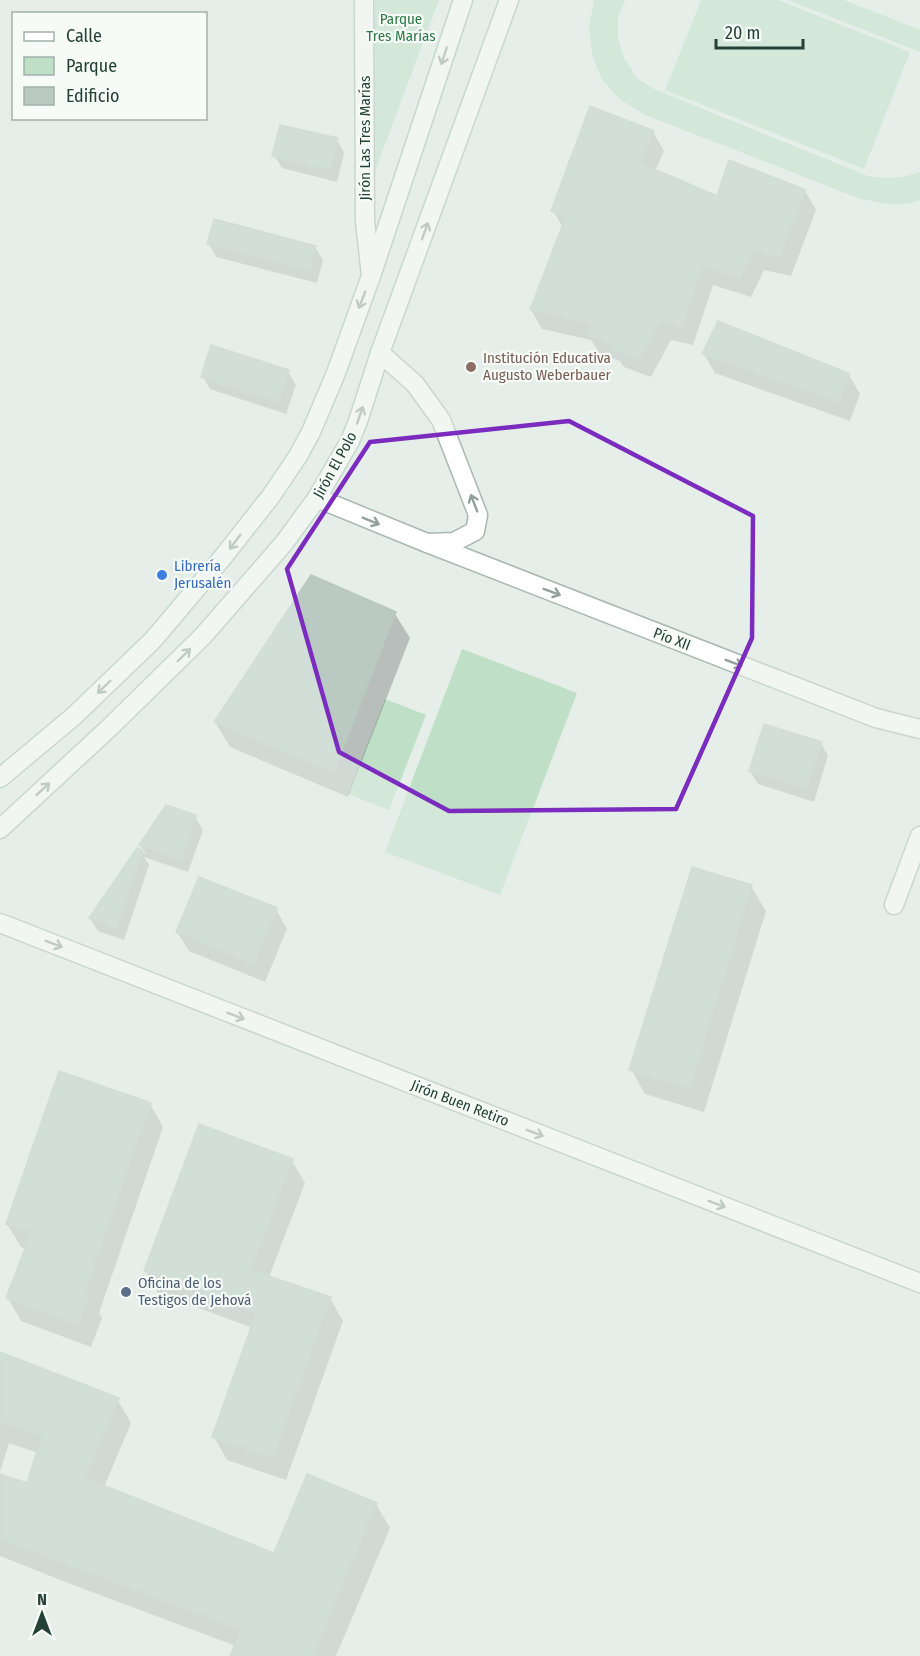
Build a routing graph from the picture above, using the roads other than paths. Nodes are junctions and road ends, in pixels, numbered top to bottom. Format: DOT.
graph roads {
  1 [pos="364,0"];
  2 [pos="463,0"];
  3 [pos="509,0"];
  4 [pos="522,0"];
  5 [pos="475,94"];
  6 [pos="371,276"];
  7 [pos="380,352"];
  8 [pos="317,498"];
  9 [pos="427,543"];
  10 [pos="920,729"];
  11 [pos="0,778"];
  12 [pos="0,829"];
  13 [pos="920,836"];
  14 [pos="894,905"];
  15 [pos="0,923"];
  16 [pos="920,1283"];
  1 -- 6 [label="street, Jirón Las Tres Marías"];
  2 -- 6 [label="street, one-way"];
  3 -- 5 [label="street, Jirón El Polo"];
  4 -- 5 [label="street"];
  7 -- 5 [label="street, Jirón El Polo, one-way"];
  6 -- 11 [label="street, one-way"];
  8 -- 7 [label="street, Jirón El Polo, one-way"];
  9 -- 7 [label="street, Pío XII, one-way"];
  8 -- 9 [label="street, Pío XII, one-way"];
  12 -- 8 [label="street, Jirón El Polo, one-way"];
  9 -- 10 [label="street, Pío XII, one-way"];
  13 -- 14 [label="street"];
  15 -- 16 [label="street, Jirón Buen Retiro, one-way"];
}
